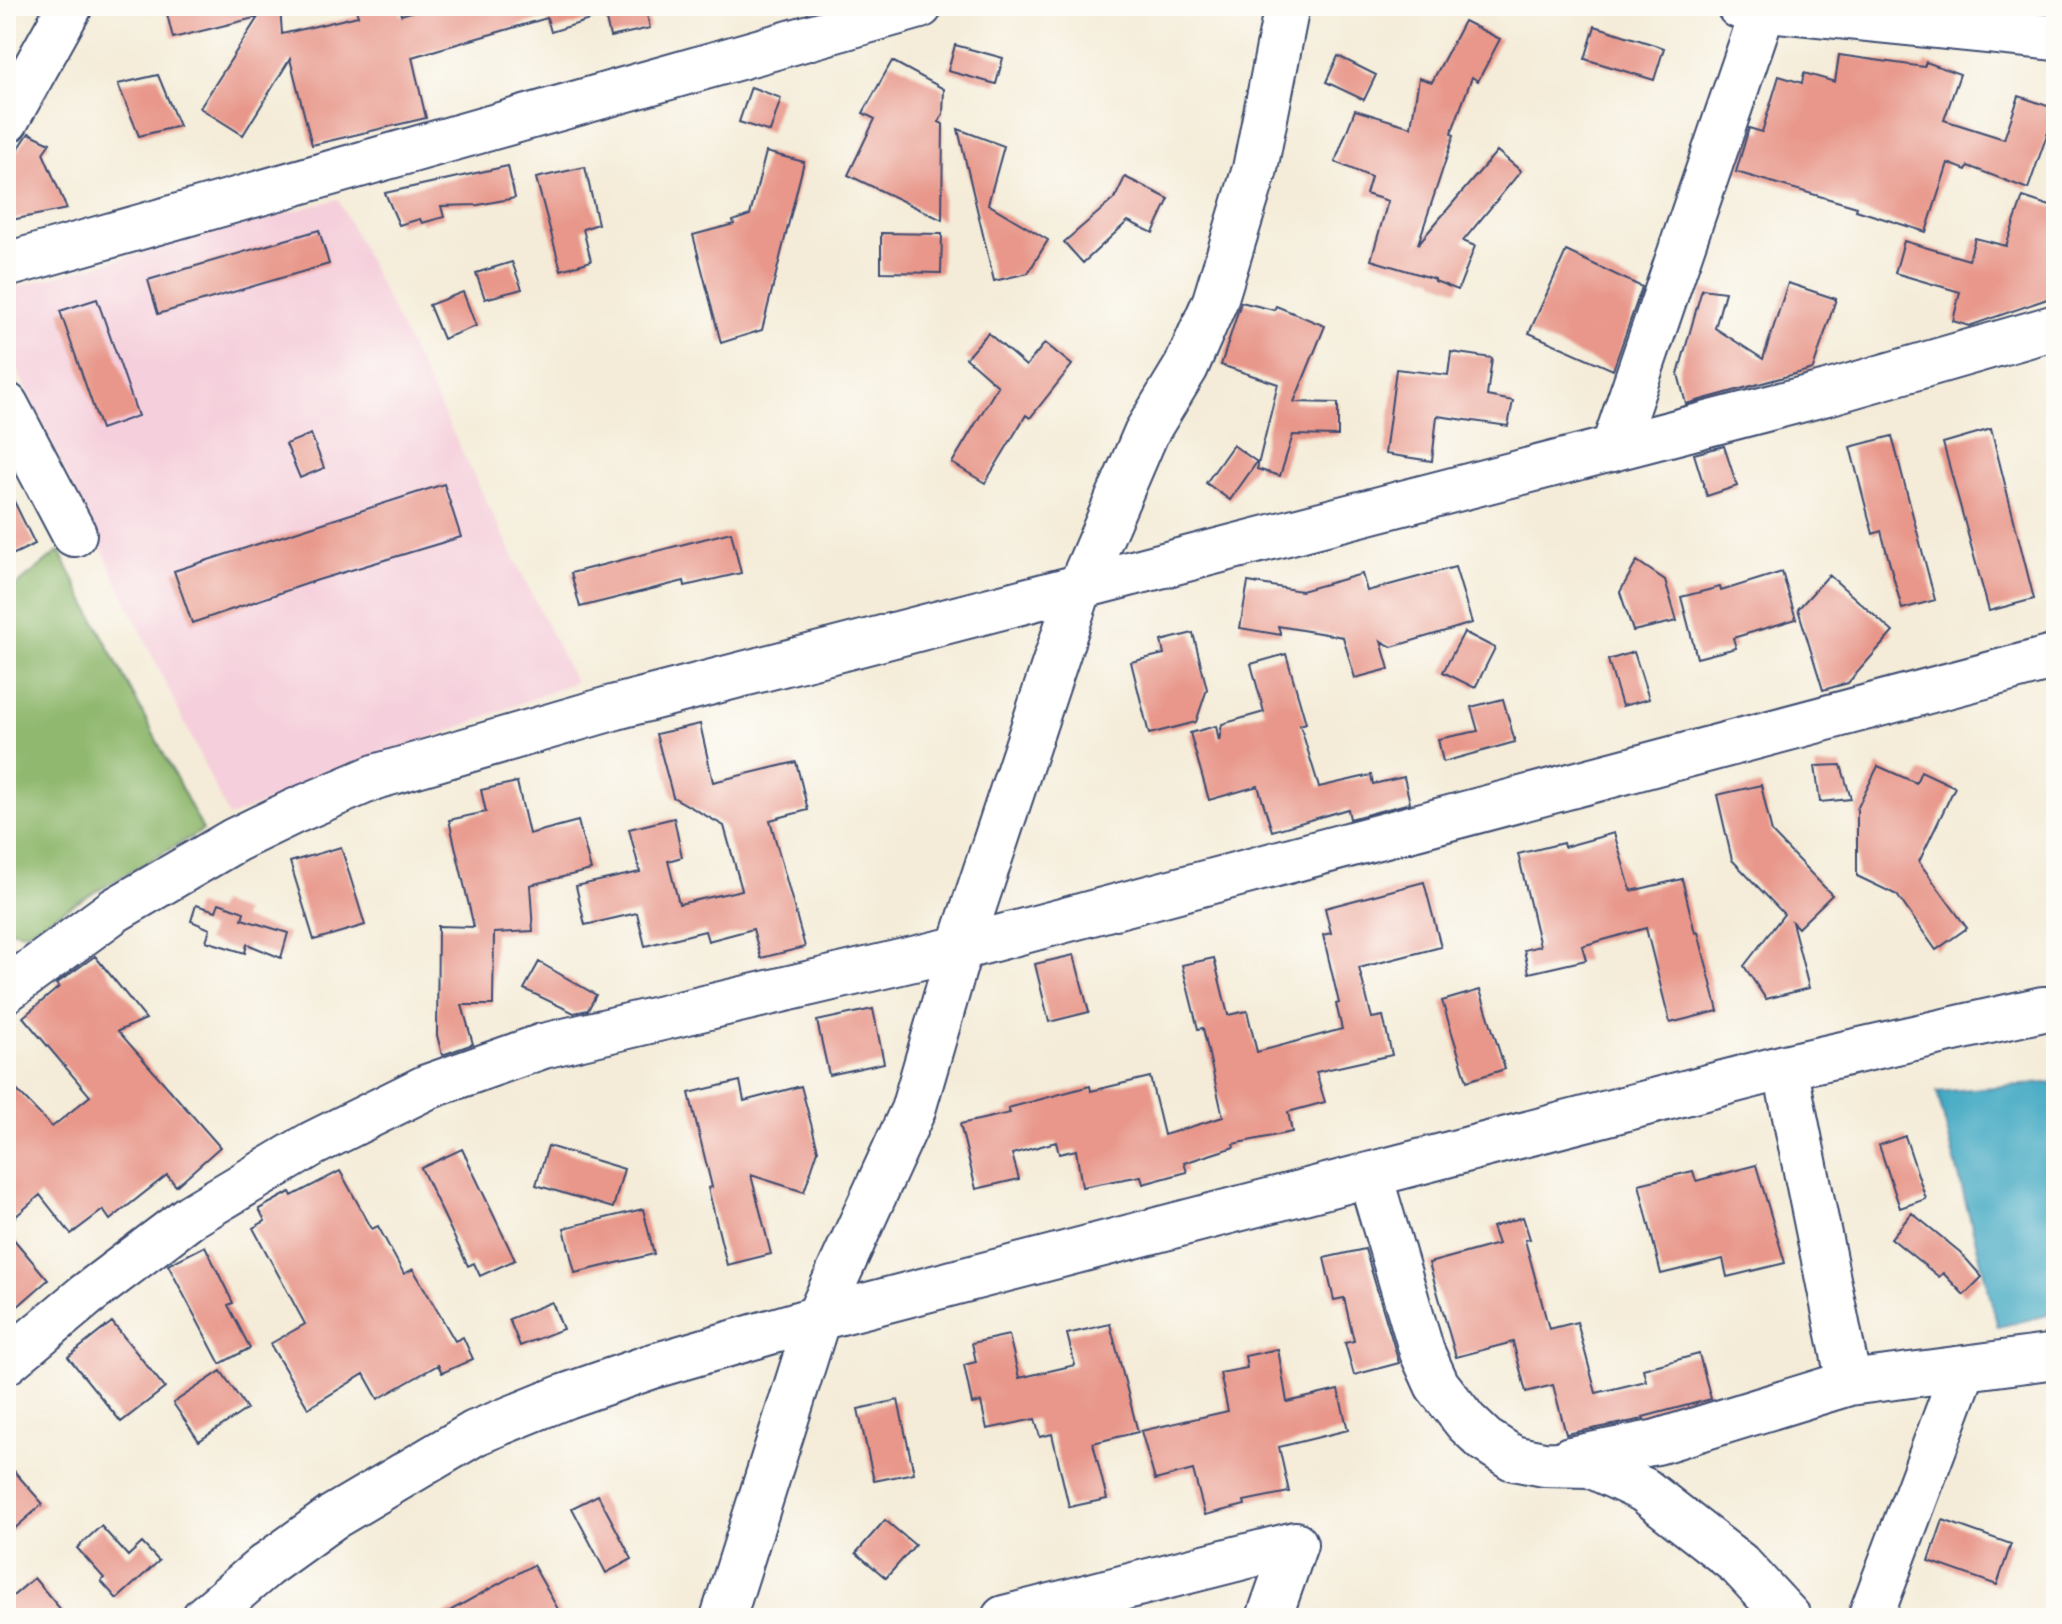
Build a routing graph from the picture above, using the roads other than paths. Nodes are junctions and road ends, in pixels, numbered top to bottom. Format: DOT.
graph roads {
  1 [pos="70,6"];
  2 [pos="920,6"];
  3 [pos="1287,6"];
  4 [pos="1751,8"];
  5 [pos="2056,38"];
  6 [pos="6,121"];
  7 [pos="6,265"];
  8 [pos="2056,327"];
  9 [pos="6,405"];
  10 [pos="1613,449"];
  11 [pos="74,534"];
  12 [pos="1080,587"];
  13 [pos="2056,657"];
  14 [pos="960,948"];
  15 [pos="6,990"];
  16 [pos="2056,1009"];
  17 [pos="1785,1067"];
  18 [pos="1370,1176"];
  19 [pos="818,1318"];
  20 [pos="2056,1356"];
  21 [pos="6,1362"];
  22 [pos="1964,1368"];
  23 [pos="1849,1383"];
  24 [pos="1544,1464"];
  25 [pos="204,1618"];
  26 [pos="723,1618"];
  27 [pos="1004,1618"];
  28 [pos="1269,1618"];
  29 [pos="1789,1618"];
  30 [pos="1870,1618"];
  1 -- 6 [label="street"];
  2 -- 7 [label="street"];
  3 -- 12 [label="street"];
  4 -- 5 [label="street"];
  4 -- 10 [label="street"];
  8 -- 10 [label="street"];
  9 -- 11 [label="street"];
  10 -- 12 [label="street"];
  12 -- 14 [label="street"];
  12 -- 15 [label="street"];
  13 -- 14 [label="street"];
  14 -- 19 [label="street"];
  14 -- 21 [label="street"];
  16 -- 17 [label="street"];
  17 -- 18 [label="street"];
  17 -- 23 [label="street"];
  18 -- 19 [label="street"];
  18 -- 24 [label="street"];
  19 -- 25 [label="street"];
  19 -- 26 [label="street"];
  20 -- 22 [label="street"];
  22 -- 23 [label="street"];
  22 -- 30 [label="street"];
  23 -- 24 [label="street"];
  24 -- 29 [label="street"];
  27 -- 28 [label="street"];
}
